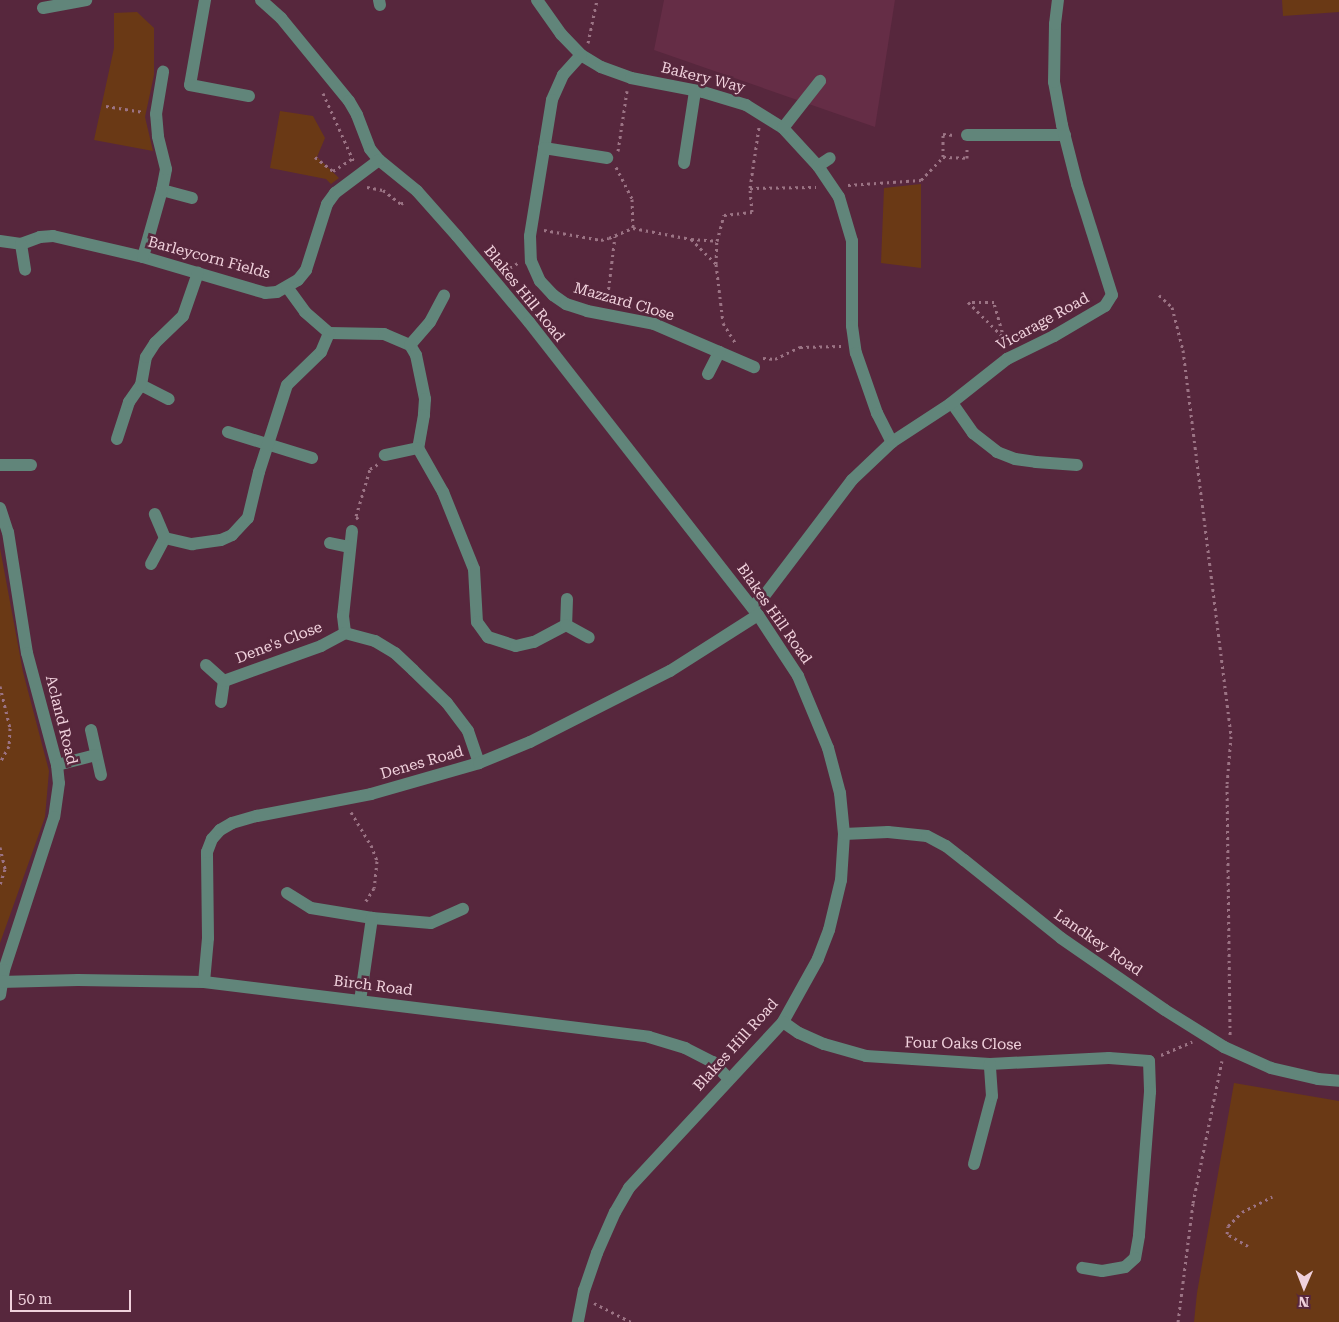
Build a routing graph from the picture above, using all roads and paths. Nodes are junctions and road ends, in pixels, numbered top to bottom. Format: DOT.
graph roads {
  1 [pos="86,0"];
  2 [pos="205,0"];
  3 [pos="261,0"];
  4 [pos="537,0"];
  5 [pos="597,0"];
  6 [pos="1058,0"];
  7 [pos="43,8"];
  8 [pos="583,56"];
  9 [pos="163,72"];
  10 [pos="631,78"];
  11 [pos="820,81"];
  12 [pos="696,90"];
  13 [pos="249,96"];
  14 [pos="106,106"];
  15 [pos="156,114"];
  16 [pos="761,114"];
  17 [pos="784,128"];
  18 [pos="968,135"];
  19 [pos="1065,135"];
  20 [pos="544,148"];
  21 [pos="315,156"];
  22 [pos="942,157"];
  23 [pos="353,158"];
  24 [pos="613,158"];
  25 [pos="830,158"];
  26 [pos="378,160"];
  27 [pos="684,163"];
  28 [pos="818,166"];
  29 [pos="832,187"];
  30 [pos="750,188"];
  31 [pos="162,190"];
  32 [pos="192,198"];
  33 [pos="532,228"];
  34 [pos="633,228"];
  35 [pos="615,236"];
  36 [pos="691,239"];
  37 [pos="0,241"];
  38 [pos="717,241"];
  39 [pos="21,244"];
  40 [pos="143,257"];
  41 [pos="531,261"];
  42 [pos="716,264"];
  43 [pos="25,270"];
  44 [pos="198,273"];
  45 [pos="490,278"];
  46 [pos="287,287"];
  47 [pos="1159,294"];
  48 [pos="444,296"];
  49 [pos="606,315"];
  50 [pos="329,333"];
  51 [pos="1004,338"];
  52 [pos="410,345"];
  53 [pos="855,346"];
  54 [pos="741,349"];
  55 [pos="719,352"];
  56 [pos="1020,353"];
  57 [pos="757,363"];
  58 [pos="708,374"];
  59 [pos="141,385"];
  60 [pos="169,399"];
  61 [pos="952,403"];
  62 [pos="228,432"];
  63 [pos="118,439"];
  64 [pos="892,442"];
  65 [pos="268,443"];
  66 [pos="418,448"];
  67 [pos="385,455"];
  68 [pos="312,458"];
  69 [pos="0,464"];
  70 [pos="31,465"];
  71 [pos="1077,465"];
  72 [pos="0,508"];
  73 [pos="155,514"];
  74 [pos="352,531"];
  75 [pos="165,538"];
  76 [pos="330,543"];
  77 [pos="349,546"];
  78 [pos="151,564"];
  79 [pos="567,599"];
  80 [pos="755,611"];
  81 [pos="566,625"];
  82 [pos="345,633"];
  83 [pos="589,638"];
  84 [pos="206,665"];
  85 [pos="224,681"];
  86 [pos="0,686"];
  87 [pos="221,702"];
  88 [pos="91,730"];
  89 [pos="96,755"];
  90 [pos="0,762"];
  91 [pos="479,763"];
  92 [pos="57,765"];
  93 [pos="101,775"];
  94 [pos="347,799"];
  95 [pos="844,834"];
  96 [pos="0,847"];
  97 [pos="0,884"];
  98 [pos="287,892"];
  99 [pos="463,909"];
  100 [pos="367,917"];
  101 [pos="1,982"];
  102 [pos="204,982"];
  103 [pos="0,995"];
  104 [pos="360,1001"];
  105 [pos="783,1022"];
  106 [pos="1206,1036"];
  107 [pos="1224,1047"];
  108 [pos="1149,1061"];
  109 [pos="990,1064"];
  110 [pos="729,1079"];
  111 [pos="1339,1081"];
  112 [pos="974,1164"];
  113 [pos="1272,1197"];
  114 [pos="1248,1246"];
  115 [pos="1082,1268"];
  116 [pos="608,1308"];
  117 [pos="578,1322"];
  118 [pos="631,1322"];
  119 [pos="1178,1322"];
  1 -- 7 [label="street"];
  2 -- 13 [label="street"];
  3 -- 26 [label="street, Blakes Hill Road"];
  4 -- 8 [label="street, Bakery Way"];
  5 -- 8 [label="path"];
  6 -- 19 [label="street, Vicarage Road"];
  8 -- 10 [label="street, Bakery Way"];
  8 -- 20 [label="street, Mazzard Close"];
  9 -- 15 [label="street"];
  10 -- 12 [label="street, Bakery Way"];
  10 -- 24 [label="path"];
  11 -- 17 [label="street"];
  12 -- 16 [label="street, Bakery Way"];
  12 -- 27 [label="street"];
  14 -- 15 [label="path"];
  15 -- 31 [label="street"];
  16 -- 17 [label="street, Bakery Way"];
  16 -- 30 [label="path"];
  17 -- 28 [label="street, Bakery Way"];
  18 -- 19 [label="street"];
  18 -- 22 [label="path"];
  18 -- 22 [label="path"];
  19 -- 56 [label="street, Vicarage Road"];
  20 -- 24 [label="street"];
  20 -- 33 [label="street, Mazzard Close"];
  21 -- 23 [label="path"];
  22 -- 29 [label="path"];
  24 -- 34 [label="path"];
  25 -- 28 [label="street"];
  26 -- 45 [label="street, Blakes Hill Road"];
  26 -- 46 [label="street, Barleycorn Fields"];
  28 -- 29 [label="street, Bakery Way"];
  29 -- 30 [label="path"];
  29 -- 53 [label="street, Bakery Way"];
  30 -- 38 [label="path"];
  31 -- 32 [label="street"];
  31 -- 40 [label="street"];
  33 -- 35 [label="path"];
  33 -- 41 [label="street, Mazzard Close"];
  34 -- 35 [label="path"];
  34 -- 36 [label="path"];
  35 -- 49 [label="path"];
  36 -- 38 [label="path"];
  36 -- 42 [label="path"];
  37 -- 39 [label="street, Barleycorn Fields"];
  38 -- 42 [label="path"];
  39 -- 40 [label="street, Barleycorn Fields"];
  39 -- 43 [label="street"];
  40 -- 44 [label="street, Barleycorn Fields"];
  41 -- 45 [label="path"];
  41 -- 49 [label="street, Mazzard Close"];
  42 -- 54 [label="path"];
  44 -- 46 [label="street, Barleycorn Fields"];
  44 -- 59 [label="street"];
  45 -- 80 [label="street, Blakes Hill Road"];
  46 -- 50 [label="street"];
  47 -- 107 [label="path"];
  48 -- 52 [label="street"];
  49 -- 55 [label="street, Mazzard Close"];
  50 -- 52 [label="street"];
  50 -- 65 [label="street"];
  51 -- 51 [label="path"];
  51 -- 56 [label="path"];
  52 -- 66 [label="street"];
  53 -- 57 [label="path"];
  53 -- 64 [label="street, Bakery Way"];
  55 -- 57 [label="street, Mazzard Close"];
  55 -- 58 [label="street"];
  56 -- 61 [label="street, Vicarage Road"];
  59 -- 60 [label="street"];
  59 -- 63 [label="street"];
  61 -- 64 [label="street, Vicarage Road"];
  61 -- 71 [label="street"];
  62 -- 65 [label="street"];
  64 -- 80 [label="street, Vicarage Road"];
  65 -- 68 [label="street"];
  65 -- 75 [label="street"];
  66 -- 67 [label="street"];
  66 -- 81 [label="street"];
  67 -- 74 [label="path"];
  69 -- 70 [label="street"];
  72 -- 92 [label="street, Acland Road"];
  73 -- 75 [label="street"];
  74 -- 77 [label="street, Dene's Close"];
  75 -- 78 [label="street"];
  76 -- 77 [label="street"];
  77 -- 82 [label="street, Dene's Close"];
  79 -- 81 [label="street"];
  80 -- 91 [label="street, Denes Road"];
  80 -- 95 [label="street, Blakes Hill Road"];
  81 -- 83 [label="street"];
  82 -- 85 [label="street, Dene's Close"];
  82 -- 91 [label="street, Dene's Close"];
  84 -- 85 [label="street, Dene's Close"];
  85 -- 87 [label="street, Dene's Close"];
  86 -- 90 [label="path"];
  88 -- 89 [label="street"];
  89 -- 92 [label="street"];
  89 -- 93 [label="street"];
  91 -- 94 [label="street, Denes Road"];
  92 -- 101 [label="street, Acland Road"];
  94 -- 100 [label="path"];
  94 -- 102 [label="street, Denes Road"];
  95 -- 105 [label="street, Blakes Hill Road"];
  95 -- 106 [label="street, Landkey Road"];
  96 -- 97 [label="path"];
  98 -- 100 [label="street"];
  99 -- 100 [label="street"];
  100 -- 104 [label="street"];
  101 -- 102 [label="street, Birch Road"];
  101 -- 103 [label="street, Acland Road"];
  102 -- 104 [label="street, Birch Road"];
  104 -- 110 [label="street, Birch Road"];
  105 -- 109 [label="street, Four Oaks Close"];
  105 -- 110 [label="street, Blakes Hill Road"];
  106 -- 107 [label="street, Landkey Road"];
  106 -- 108 [label="path"];
  107 -- 111 [label="street, Landkey Road"];
  107 -- 119 [label="path"];
  108 -- 109 [label="street, Four Oaks Close"];
  108 -- 115 [label="street"];
  109 -- 112 [label="street"];
  110 -- 117 [label="street, Blakes Hill Road"];
  113 -- 114 [label="path"];
  116 -- 118 [label="path"];
}
